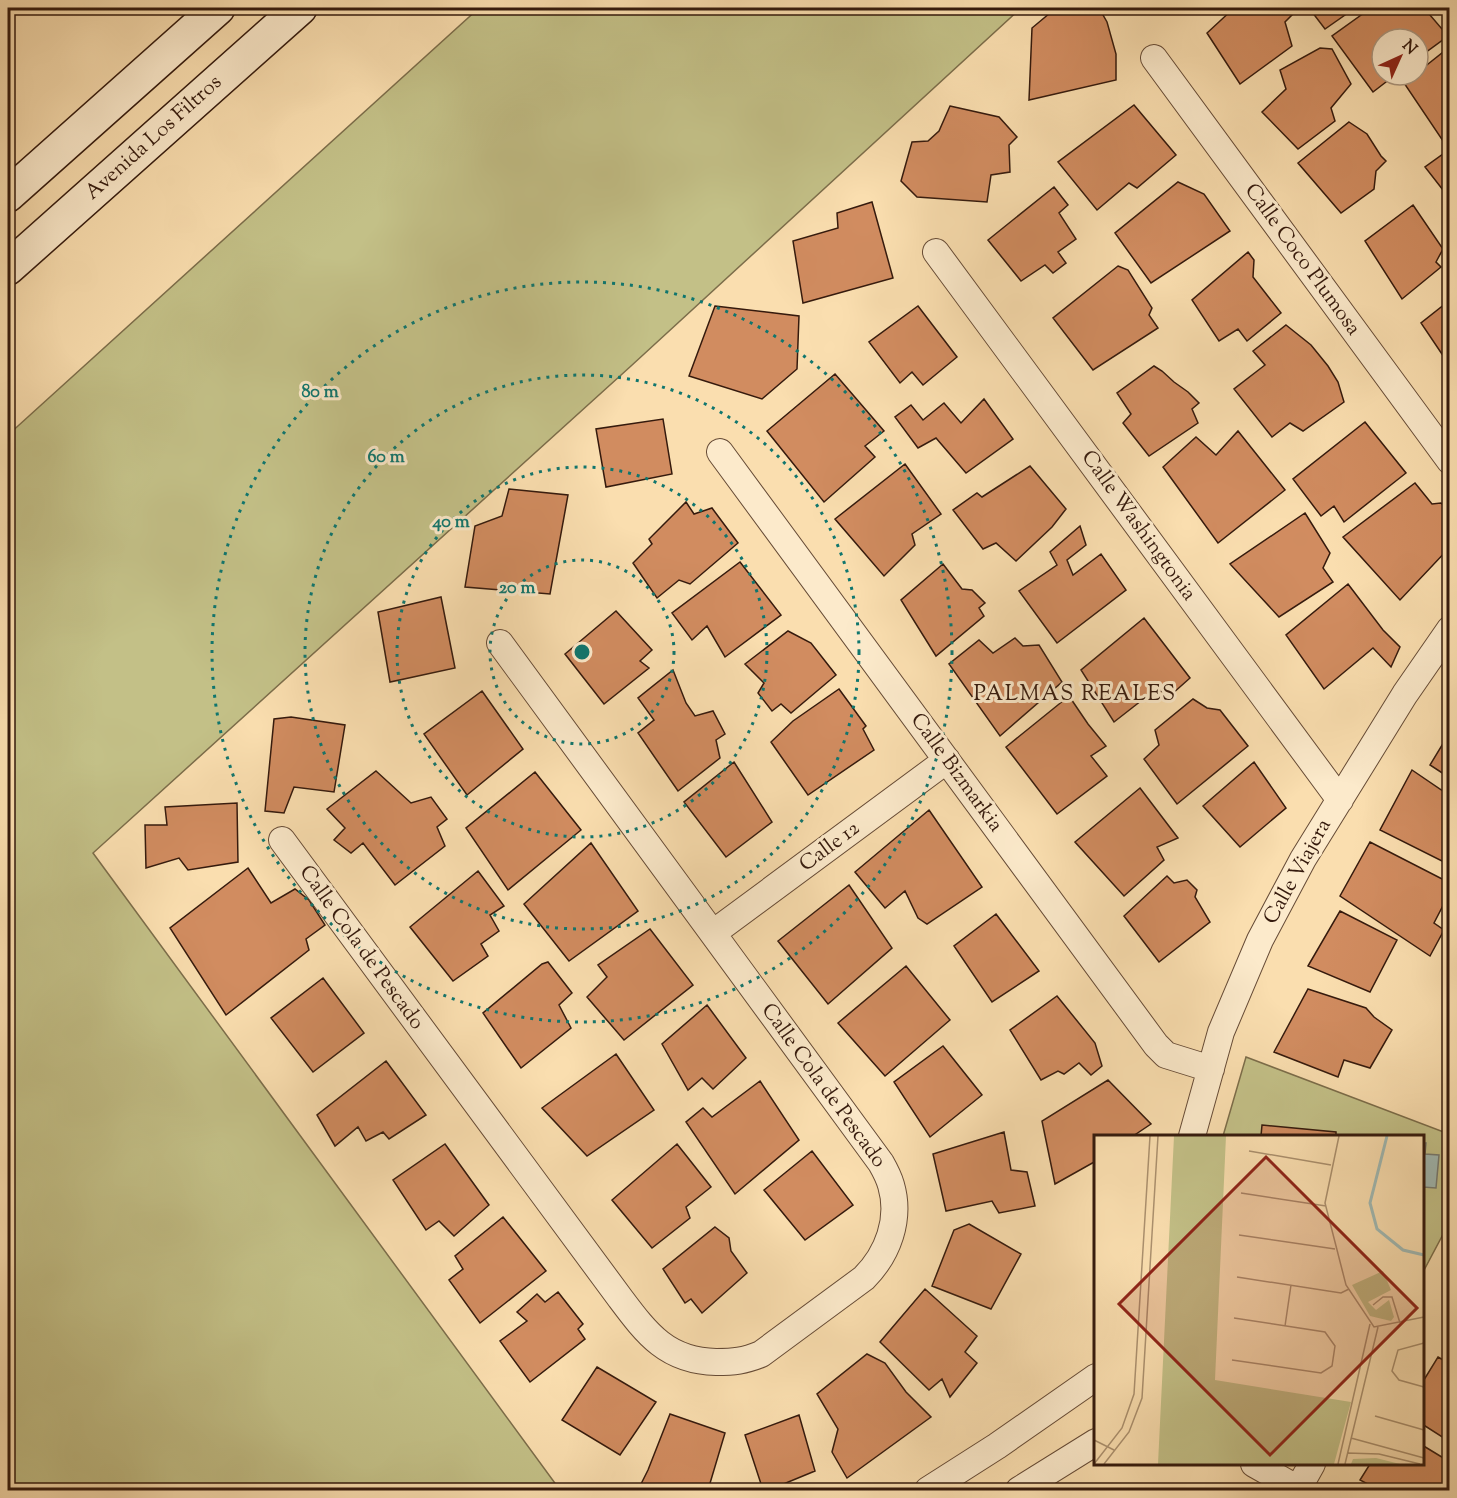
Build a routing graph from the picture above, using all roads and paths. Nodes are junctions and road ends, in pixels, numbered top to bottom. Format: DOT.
graph roads {
  1 [pos="218,8"];
  2 [pos="300,8"];
  3 [pos="1154,58"];
  4 [pos="8,195"];
  5 [pos="936,252"];
  6 [pos="8,268"];
  7 [pos="720,452"];
  8 [pos="1449,461"];
  9 [pos="1449,629"];
  10 [pos="500,643"];
  11 [pos="947,760"];
  12 [pos="1340,800"];
  13 [pos="282,840"];
  14 [pos="712,933"];
  15 [pos="1211,1069"];
  16 [pos="1193,1135"];
  17 [pos="1094,1378"];
  18 [pos="1094,1443"];
  19 [pos="1256,1465"];
  20 [pos="1312,1465"];
  21 [pos="1299,1490"];
  22 [pos="928,1491"];
  23 [pos="1019,1491"];
  1 -- 4 [label="main road"];
  2 -- 6 [label="main road, Avenida Los Filtros"];
  3 -- 8 [label="street, Calle Coco Plumosa"];
  5 -- 12 [label="street, Calle Washingtonia"];
  7 -- 11 [label="street, Calle Bizmarkia"];
  9 -- 12 [label="street, Calle Viajera"];
  10 -- 14 [label="street, Calle Cola de Pescado"];
  11 -- 14 [label="street, Calle 12"];
  11 -- 15 [label="street, Calle Bizmarkia"];
  12 -- 15 [label="street, Calle Viajera"];
  13 -- 14 [label="street, Calle Cola de Pescado"];
  15 -- 16 [label="street, Calle Viajera"];
  17 -- 22 [label="street"];
  18 -- 23 [label="street"];
  19 -- 21 [label="street"];
  20 -- 21 [label="street"];
}
